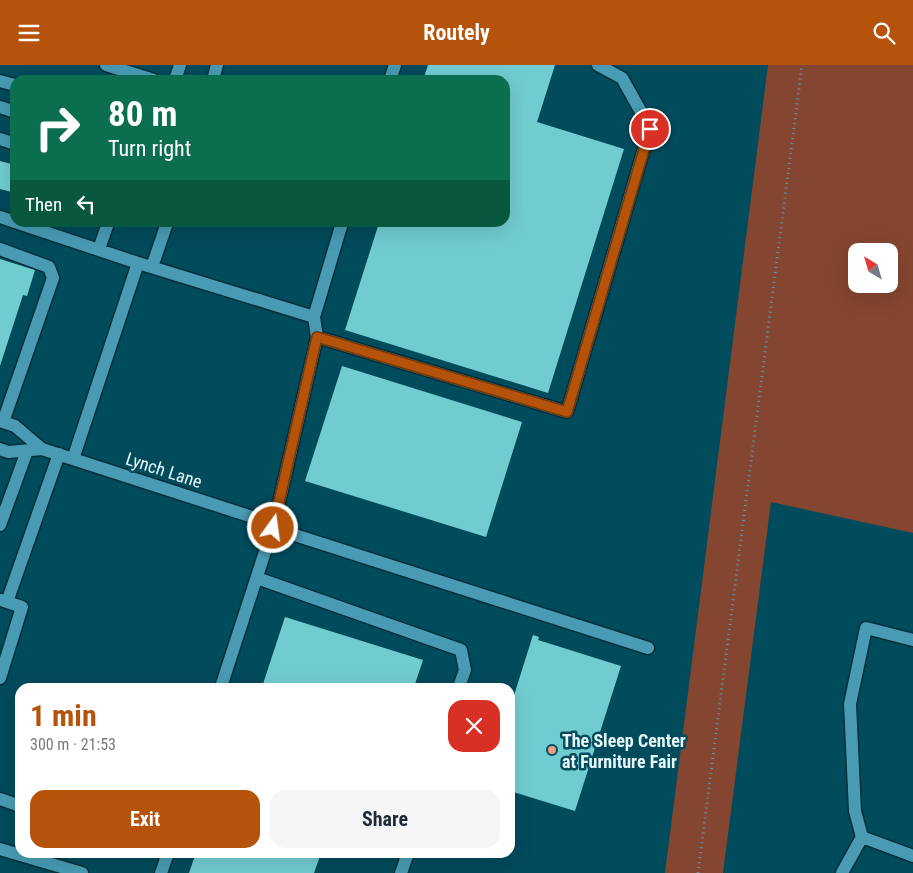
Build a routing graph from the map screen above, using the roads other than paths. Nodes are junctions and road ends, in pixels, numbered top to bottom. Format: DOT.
graph roads {
  1 [pos="106,65"];
  2 [pos="598,65"];
  3 [pos="138,75"];
  4 [pos="31,227"];
  5 [pos="59,227"];
  6 [pos="107,227"];
  7 [pos="166,227"];
  8 [pos="341,227"];
  9 [pos="56,235"];
  10 [pos="0,249"];
  11 [pos="99,249"];
  12 [pos="138,263"];
  13 [pos="152,267"];
  14 [pos="314,317"];
  15 [pos="317,337"];
  16 [pos="2,421"];
  17 [pos="0,449"];
  18 [pos="42,449"];
  19 [pos="27,451"];
  20 [pos="59,454"];
  21 [pos="73,459"];
  22 [pos="0,525"];
  23 [pos="274,526"];
  24 [pos="257,578"];
  25 [pos="4,601"];
  26 [pos="913,640"];
  27 [pos="648,649"];
  28 [pos="0,678"];
  29 [pos="222,683"];
  30 [pos="460,683"];
  31 [pos="0,799"];
  32 [pos="15,804"];
  33 [pos="862,837"];
  34 [pos="0,849"];
  35 [pos="15,853"];
  36 [pos="913,856"];
  37 [pos="31,858"];
  38 [pos="166,858"];
  39 [pos="406,858"];
  40 [pos="82,873"];
  41 [pos="161,873"];
  42 [pos="401,873"];
  43 [pos="842,873"];
  1 -- 3 [label="street"];
  2 -- 15 [label="street"];
  4 -- 9 [label="street"];
  5 -- 9 [label="street"];
  6 -- 11 [label="street"];
  7 -- 13 [label="street"];
  8 -- 14 [label="street"];
  9 -- 11 [label="street"];
  10 -- 16 [label="street"];
  11 -- 12 [label="street"];
  12 -- 13 [label="street"];
  12 -- 21 [label="street"];
  13 -- 14 [label="street"];
  14 -- 15 [label="street"];
  15 -- 23 [label="street"];
  16 -- 18 [label="street, Lynch Lane"];
  17 -- 19 [label="street, Lynch Lane"];
  18 -- 19 [label="street, Lynch Lane"];
  18 -- 20 [label="street, Lynch Lane"];
  19 -- 22 [label="street"];
  20 -- 21 [label="street, Lynch Lane"];
  20 -- 25 [label="street"];
  21 -- 23 [label="street, Lynch Lane"];
  23 -- 24 [label="street"];
  23 -- 27 [label="street, Lynch Lane"];
  24 -- 29 [label="street"];
  24 -- 30 [label="street"];
  25 -- 28 [label="street"];
  26 -- 33 [label="street"];
  31 -- 32 [label="street"];
  33 -- 36 [label="street"];
  33 -- 43 [label="street"];
  34 -- 35 [label="street"];
  37 -- 40 [label="street"];
  38 -- 41 [label="street"];
  39 -- 42 [label="street"];
}
